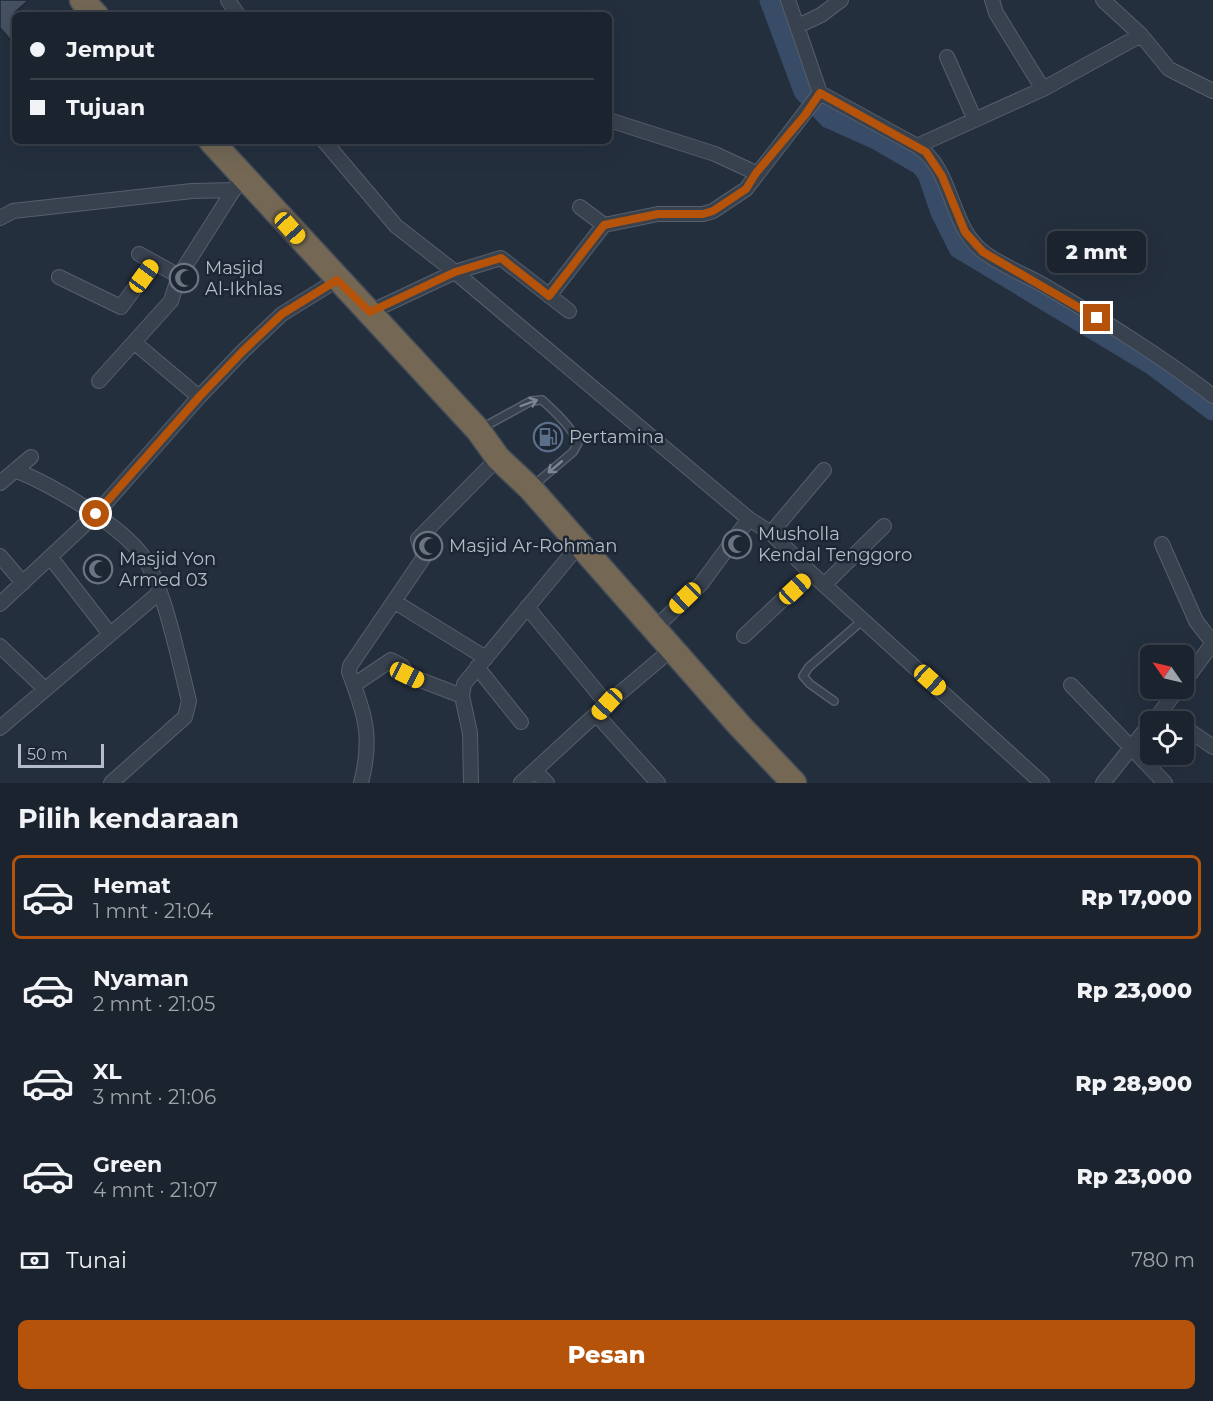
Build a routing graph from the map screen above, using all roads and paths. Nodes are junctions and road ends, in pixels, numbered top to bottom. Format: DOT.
graph roads {
  1 [pos="788,0"];
  2 [pos="841,0"];
  3 [pos="992,0"];
  4 [pos="1102,0"];
  5 [pos="798,26"];
  6 [pos="1141,35"];
  7 [pos="947,57"];
  8 [pos="1043,89"];
  9 [pos="1213,91"];
  10 [pos="819,96"];
  11 [pos="975,120"];
  12 [pos="612,121"];
  13 [pos="214,144"];
  14 [pos="327,144"];
  15 [pos="917,146"];
  16 [pos="756,173"];
  17 [pos="239,183"];
  18 [pos="580,207"];
  19 [pos="0,218"];
  20 [pos="604,225"];
  21 [pos="139,255"];
  22 [pos="154,262"];
  23 [pos="455,272"];
  24 [pos="179,276"];
  25 [pos="59,277"];
  26 [pos="337,280"];
  27 [pos="549,296"];
  28 [pos="569,311"];
  29 [pos="370,312"];
  30 [pos="135,343"];
  31 [pos="99,381"];
  32 [pos="1213,396"];
  33 [pos="199,397"];
  34 [pos="478,430"];
  35 [pos="31,457"];
  36 [pos="498,458"];
  37 [pos="15,470"];
  38 [pos="824,470"];
  39 [pos="0,483"];
  40 [pos="530,488"];
  41 [pos="96,514"];
  42 [pos="749,519"];
  43 [pos="884,526"];
  44 [pos="771,533"];
  45 [pos="1162,544"];
  46 [pos="579,545"];
  47 [pos="0,556"];
  48 [pos="51,558"];
  49 [pos="811,573"];
  50 [pos="23,583"];
  51 [pos="825,584"];
  52 [pos="160,592"];
  53 [pos="395,602"];
  54 [pos="0,604"];
  55 [pos="527,607"];
  56 [pos="864,619"];
  57 [pos="655,628"];
  58 [pos="110,634"];
  59 [pos="744,636"];
  60 [pos="1213,643"];
  61 [pos="0,646"];
  62 [pos="672,649"];
  63 [pos="481,663"];
  64 [pos="1194,669"];
  65 [pos="354,685"];
  66 [pos="1071,685"];
  67 [pos="45,689"];
  68 [pos="462,696"];
  69 [pos="1170,699"];
  70 [pos="834,702"];
  71 [pos="607,704"];
  72 [pos="1161,711"];
  73 [pos="597,715"];
  74 [pos="521,722"];
  75 [pos="0,728"];
  76 [pos="1194,735"];
  77 [pos="1140,737"];
  78 [pos="1213,747"];
  79 [pos="1130,749"];
  80 [pos="535,771"];
  81 [pos="111,783"];
  82 [pos="361,783"];
  83 [pos="471,783"];
  84 [pos="521,783"];
  85 [pos="547,783"];
  86 [pos="658,783"];
  87 [pos="794,783"];
  88 [pos="1041,783"];
  89 [pos="1103,783"];
  90 [pos="1165,783"];
  1 -- 5 [label="street"];
  2 -- 5 [label="street"];
  3 -- 8 [label="street"];
  4 -- 6 [label="street"];
  5 -- 10 [label="street"];
  6 -- 8 [label="street"];
  6 -- 9 [label="street"];
  7 -- 11 [label="street"];
  8 -- 11 [label="street"];
  10 -- 15 [label="street"];
  10 -- 16 [label="street"];
  11 -- 15 [label="street"];
  12 -- 16 [label="street"];
  13 -- 17 [label="highway"];
  14 -- 23 [label="street"];
  15 -- 32 [label="street"];
  16 -- 20 [label="street"];
  17 -- 19 [label="street"];
  17 -- 24 [label="street"];
  17 -- 26 [label="highway"];
  18 -- 20 [label="street"];
  20 -- 27 [label="street"];
  21 -- 22 [label="street"];
  22 -- 24 [label="street"];
  22 -- 25 [label="street"];
  23 -- 27 [label="street"];
  23 -- 29 [label="street"];
  23 -- 42 [label="street"];
  24 -- 30 [label="street"];
  26 -- 29 [label="highway"];
  26 -- 33 [label="street"];
  27 -- 28 [label="street"];
  29 -- 34 [label="highway"];
  30 -- 31 [label="street"];
  30 -- 33 [label="street"];
  33 -- 41 [label="street"];
  34 -- 36 [label="highway"];
  34 -- 40 [label="lane, one-way"];
  35 -- 37 [label="street"];
  36 -- 40 [label="highway"];
  36 -- 53 [label="street"];
  37 -- 39 [label="street"];
  37 -- 41 [label="street"];
  38 -- 44 [label="street"];
  40 -- 46 [label="highway"];
  41 -- 48 [label="street"];
  41 -- 52 [label="street"];
  42 -- 44 [label="street"];
  42 -- 57 [label="street"];
  43 -- 51 [label="street"];
  44 -- 49 [label="street"];
  45 -- 60 [label="street"];
  46 -- 55 [label="street"];
  46 -- 57 [label="highway"];
  47 -- 50 [label="street"];
  48 -- 50 [label="street"];
  48 -- 58 [label="street"];
  49 -- 51 [label="street"];
  49 -- 59 [label="street"];
  50 -- 54 [label="street"];
  51 -- 56 [label="street"];
  52 -- 58 [label="street"];
  52 -- 81 [label="street"];
  53 -- 63 [label="street"];
  53 -- 65 [label="street"];
  55 -- 63 [label="street"];
  55 -- 71 [label="street"];
  56 -- 70 [label="lane"];
  56 -- 88 [label="street"];
  57 -- 62 [label="highway"];
  58 -- 67 [label="street"];
  60 -- 64 [label="street"];
  61 -- 67 [label="street"];
  62 -- 71 [label="street"];
  62 -- 87 [label="highway"];
  63 -- 68 [label="street"];
  63 -- 74 [label="street"];
  65 -- 68 [label="street"];
  65 -- 82 [label="street"];
  66 -- 79 [label="street"];
  67 -- 75 [label="street"];
  68 -- 83 [label="street"];
  69 -- 72 [label="street"];
  71 -- 73 [label="street"];
  73 -- 80 [label="street"];
  73 -- 86 [label="street"];
  76 -- 78 [label="street"];
  77 -- 79 [label="street"];
  79 -- 89 [label="street"];
  79 -- 90 [label="street"];
  80 -- 84 [label="street"];
  80 -- 85 [label="street"];
}
